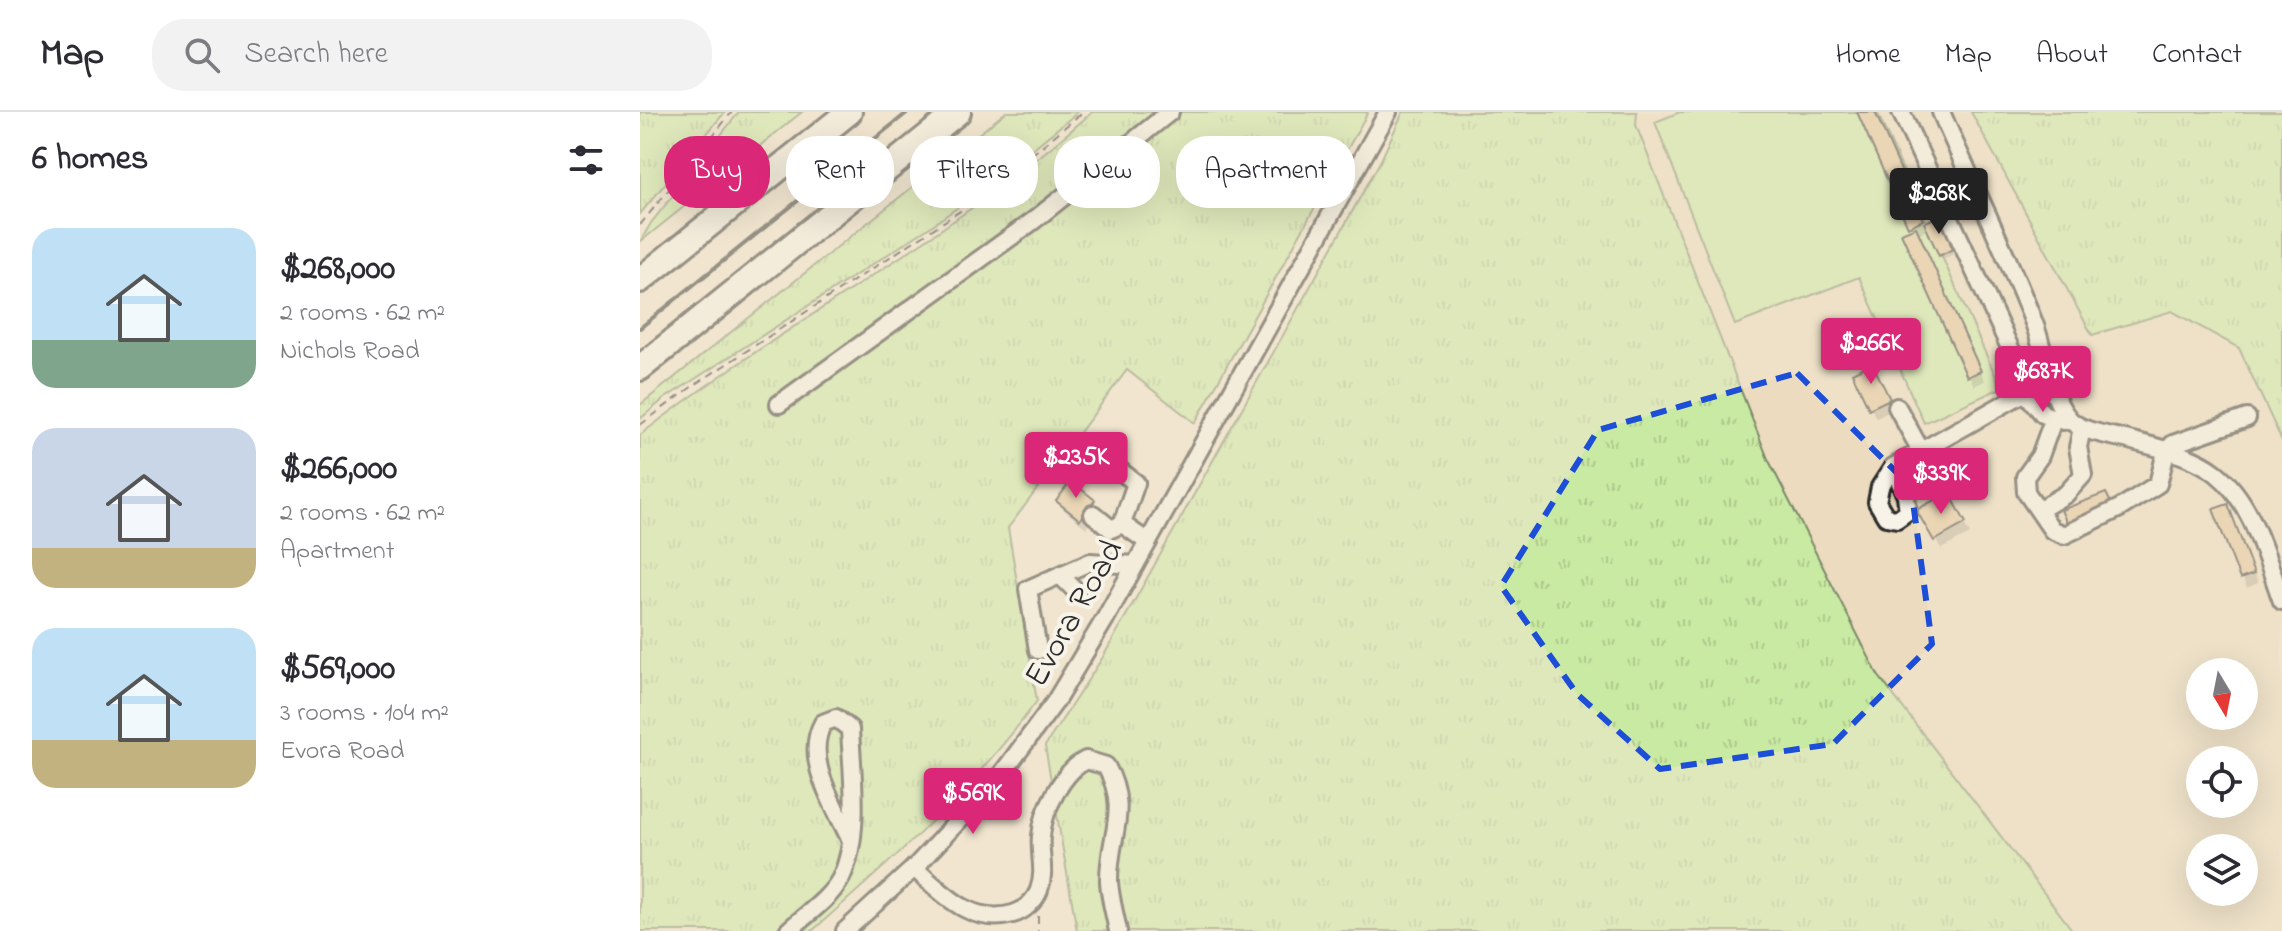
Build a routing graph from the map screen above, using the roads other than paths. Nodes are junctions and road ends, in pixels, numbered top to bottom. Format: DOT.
graph roads {
  1 [pos="849,112"];
  2 [pos="958,112"];
  3 [pos="1170,112"];
  4 [pos="1388,112"];
  5 [pos="1901,112"];
  6 [pos="1941,112"];
  7 [pos="640,280"];
  8 [pos="640,368"];
  9 [pos="2050,378"];
  10 [pos="2027,390"];
  11 [pos="779,404"];
  12 [pos="1897,407"];
  13 [pos="2247,418"];
  14 [pos="2053,420"];
  15 [pos="2077,425"];
  16 [pos="1921,451"];
  17 [pos="2166,452"];
  18 [pos="1893,467"];
  19 [pos="1067,470"];
  20 [pos="2039,510"];
  21 [pos="1093,514"];
  22 [pos="1122,524"];
  23 [pos="1148,542"];
  24 [pos="1135,565"];
  25 [pos="1061,576"];
  26 [pos="1076,591"];
  27 [pos="2282,601"];
  28 [pos="1038,650"];
  29 [pos="850,839"];
  30 [pos="914,868"];
  31 [pos="788,931"];
  32 [pos="845,931"];
  33 [pos="1118,931"];
  1 -- 7 [label="highway"];
  2 -- 8 [label="highway"];
  3 -- 11 [label="street"];
  4 -- 23 [label="street, Evora Road"];
  5 -- 10 [label="street"];
  6 -- 9 [label="street"];
  9 -- 10 [label="street"];
  9 -- 15 [label="street"];
  10 -- 14 [label="street"];
  10 -- 16 [label="street"];
  12 -- 16 [label="street"];
  13 -- 17 [label="street"];
  14 -- 15 [label="street"];
  14 -- 20 [label="street"];
  15 -- 17 [label="street"];
  15 -- 20 [label="street"];
  16 -- 18 [label="street"];
  17 -- 20 [label="street"];
  17 -- 27 [label="street"];
  19 -- 22 [label="street"];
  21 -- 22 [label="street"];
  22 -- 23 [label="street"];
  23 -- 24 [label="street, Evora Road"];
  24 -- 25 [label="street"];
  24 -- 30 [label="street, Evora Road"];
  25 -- 26 [label="street"];
  25 -- 28 [label="street"];
  29 -- 29 [label="street"];
  29 -- 31 [label="street"];
  30 -- 32 [label="street, Evora Road"];
  30 -- 33 [label="street"];
}
